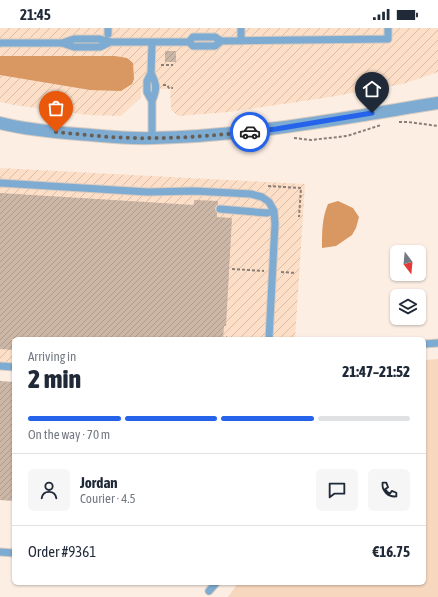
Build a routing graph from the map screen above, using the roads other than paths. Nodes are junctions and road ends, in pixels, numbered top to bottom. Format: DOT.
graph roads {
  1 [pos="241,28"];
  2 [pos="388,28"];
  3 [pos="241,41"];
  4 [pos="0,43"];
  5 [pos="152,43"];
  6 [pos="438,103"];
  7 [pos="0,123"];
  8 [pos="152,138"];
  9 [pos="0,183"];
  10 [pos="220,209"];
  11 [pos="274,211"];
  12 [pos="268,337"];
  13 [pos="438,343"];
  14 [pos="426,344"];
  15 [pos="0,366"];
  16 [pos="12,367"];
  17 [pos="0,552"];
  18 [pos="12,553"];
  19 [pos="214,585"];
  20 [pos="209,591"];
  1 -- 3 [label="lane"];
  2 -- 3 [label="lane"];
  3 -- 5 [label="lane"];
  4 -- 5 [label="lane"];
  5 -- 8 [label="lane"];
  6 -- 8 [label="street"];
  7 -- 8 [label="street"];
  9 -- 11 [label="lane"];
  10 -- 11 [label="lane"];
  11 -- 12 [label="lane"];
  13 -- 14 [label="lane"];
  15 -- 16 [label="lane"];
  17 -- 18 [label="lane"];
  19 -- 20 [label="lane"];
}
